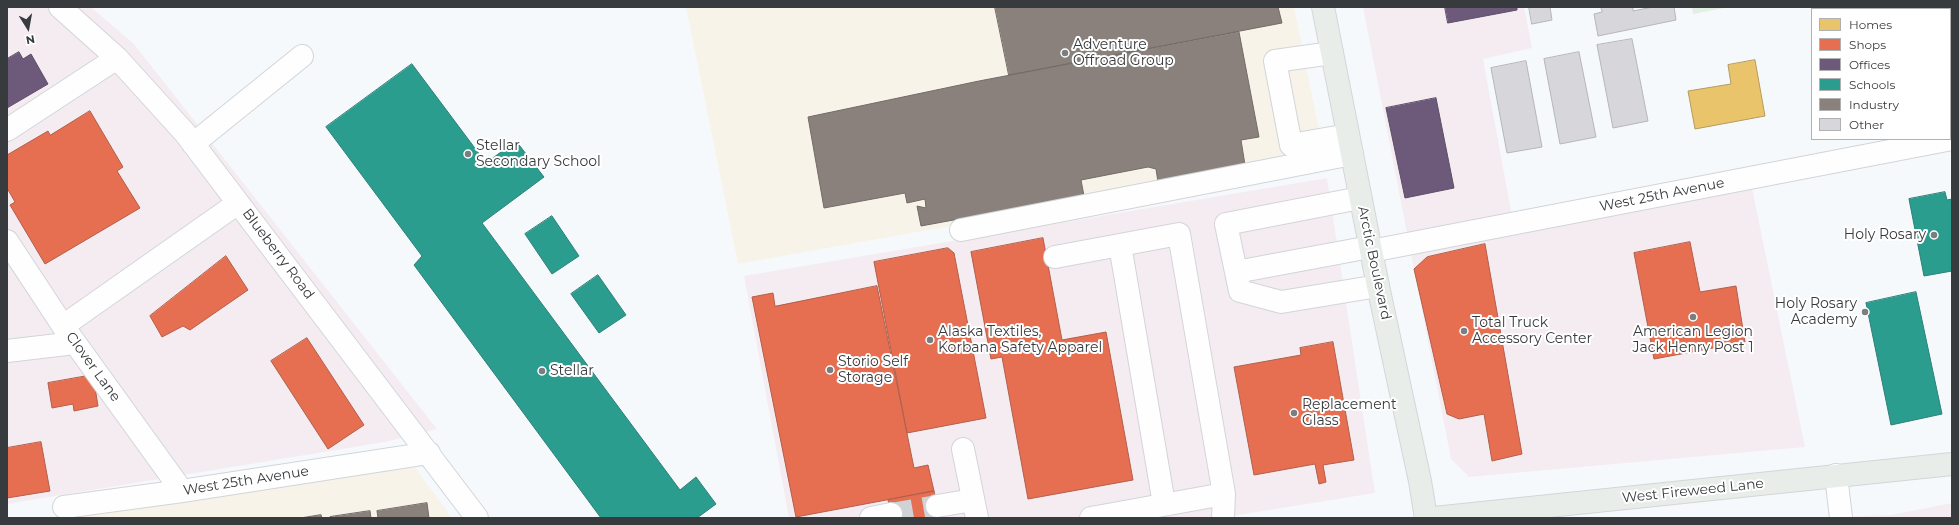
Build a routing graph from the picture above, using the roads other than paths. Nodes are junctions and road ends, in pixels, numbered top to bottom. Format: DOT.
graph roads {
  1 [pos="60,7"];
  2 [pos="1323,7"];
  3 [pos="1332,53"];
  4 [pos="302,56"];
  5 [pos="117,58"];
  6 [pos="7,130"];
  7 [pos="1947,140"];
  8 [pos="193,144"];
  9 [pos="1350,144"];
  10 [pos="1360,198"];
  11 [pos="238,203"];
  12 [pos="962,230"];
  13 [pos="7,241"];
  14 [pos="1120,245"];
  15 [pos="1371,249"];
  16 [pos="1055,257"];
  17 [pos="1236,272"];
  18 [pos="1378,286"];
  19 [pos="63,326"];
  20 [pos="76,343"];
  21 [pos="7,352"];
  22 [pos="963,449"];
  23 [pos="429,452"];
  24 [pos="1952,464"];
  25 [pos="1836,475"];
  26 [pos="182,491"];
  27 [pos="1224,494"];
  28 [pos="1164,504"];
  29 [pos="937,506"];
  30 [pos="64,507"];
  31 [pos="975,509"];
  32 [pos="1567,511"];
  33 [pos="477,518"];
  34 [pos="1091,518"];
  35 [pos="1222,518"];
  36 [pos="1426,518"];
  37 [pos="1434,518"];
  38 [pos="1842,518"];
  1 -- 5 [label="street, Blueberry Road"];
  2 -- 3 [label="main road, Arctic Boulevard"];
  3 -- 9 [label="main road, Arctic Boulevard"];
  3 -- 9 [label="street"];
  4 -- 8 [label="street"];
  5 -- 6 [label="street"];
  5 -- 8 [label="street, Blueberry Road"];
  7 -- 15 [label="street, West 25th Avenue"];
  8 -- 11 [label="street, Blueberry Road"];
  9 -- 10 [label="main road, Arctic Boulevard"];
  9 -- 12 [label="street"];
  10 -- 15 [label="main road, Arctic Boulevard"];
  10 -- 17 [label="street"];
  11 -- 19 [label="street"];
  11 -- 23 [label="street, Blueberry Road"];
  13 -- 19 [label="street, Clover Lane"];
  14 -- 16 [label="street"];
  14 -- 27 [label="street"];
  14 -- 28 [label="street"];
  15 -- 17 [label="street, West 25th Avenue"];
  15 -- 18 [label="main road, Arctic Boulevard"];
  17 -- 18 [label="street"];
  18 -- 36 [label="main road, Arctic Boulevard"];
  19 -- 20 [label="street, Clover Lane"];
  20 -- 21 [label="street"];
  20 -- 26 [label="street, Clover Lane"];
  22 -- 31 [label="street"];
  23 -- 26 [label="street, West 25th Avenue"];
  23 -- 33 [label="street, Blueberry Road"];
  24 -- 25 [label="main road, West Fireweed Lane"];
  25 -- 32 [label="main road, West Fireweed Lane"];
  25 -- 38 [label="street"];
  26 -- 30 [label="street, West 25th Avenue"];
  27 -- 28 [label="street"];
  27 -- 35 [label="street"];
  28 -- 34 [label="street"];
  29 -- 31 [label="street"];
  32 -- 37 [label="main road, West Fireweed Lane"];
}
